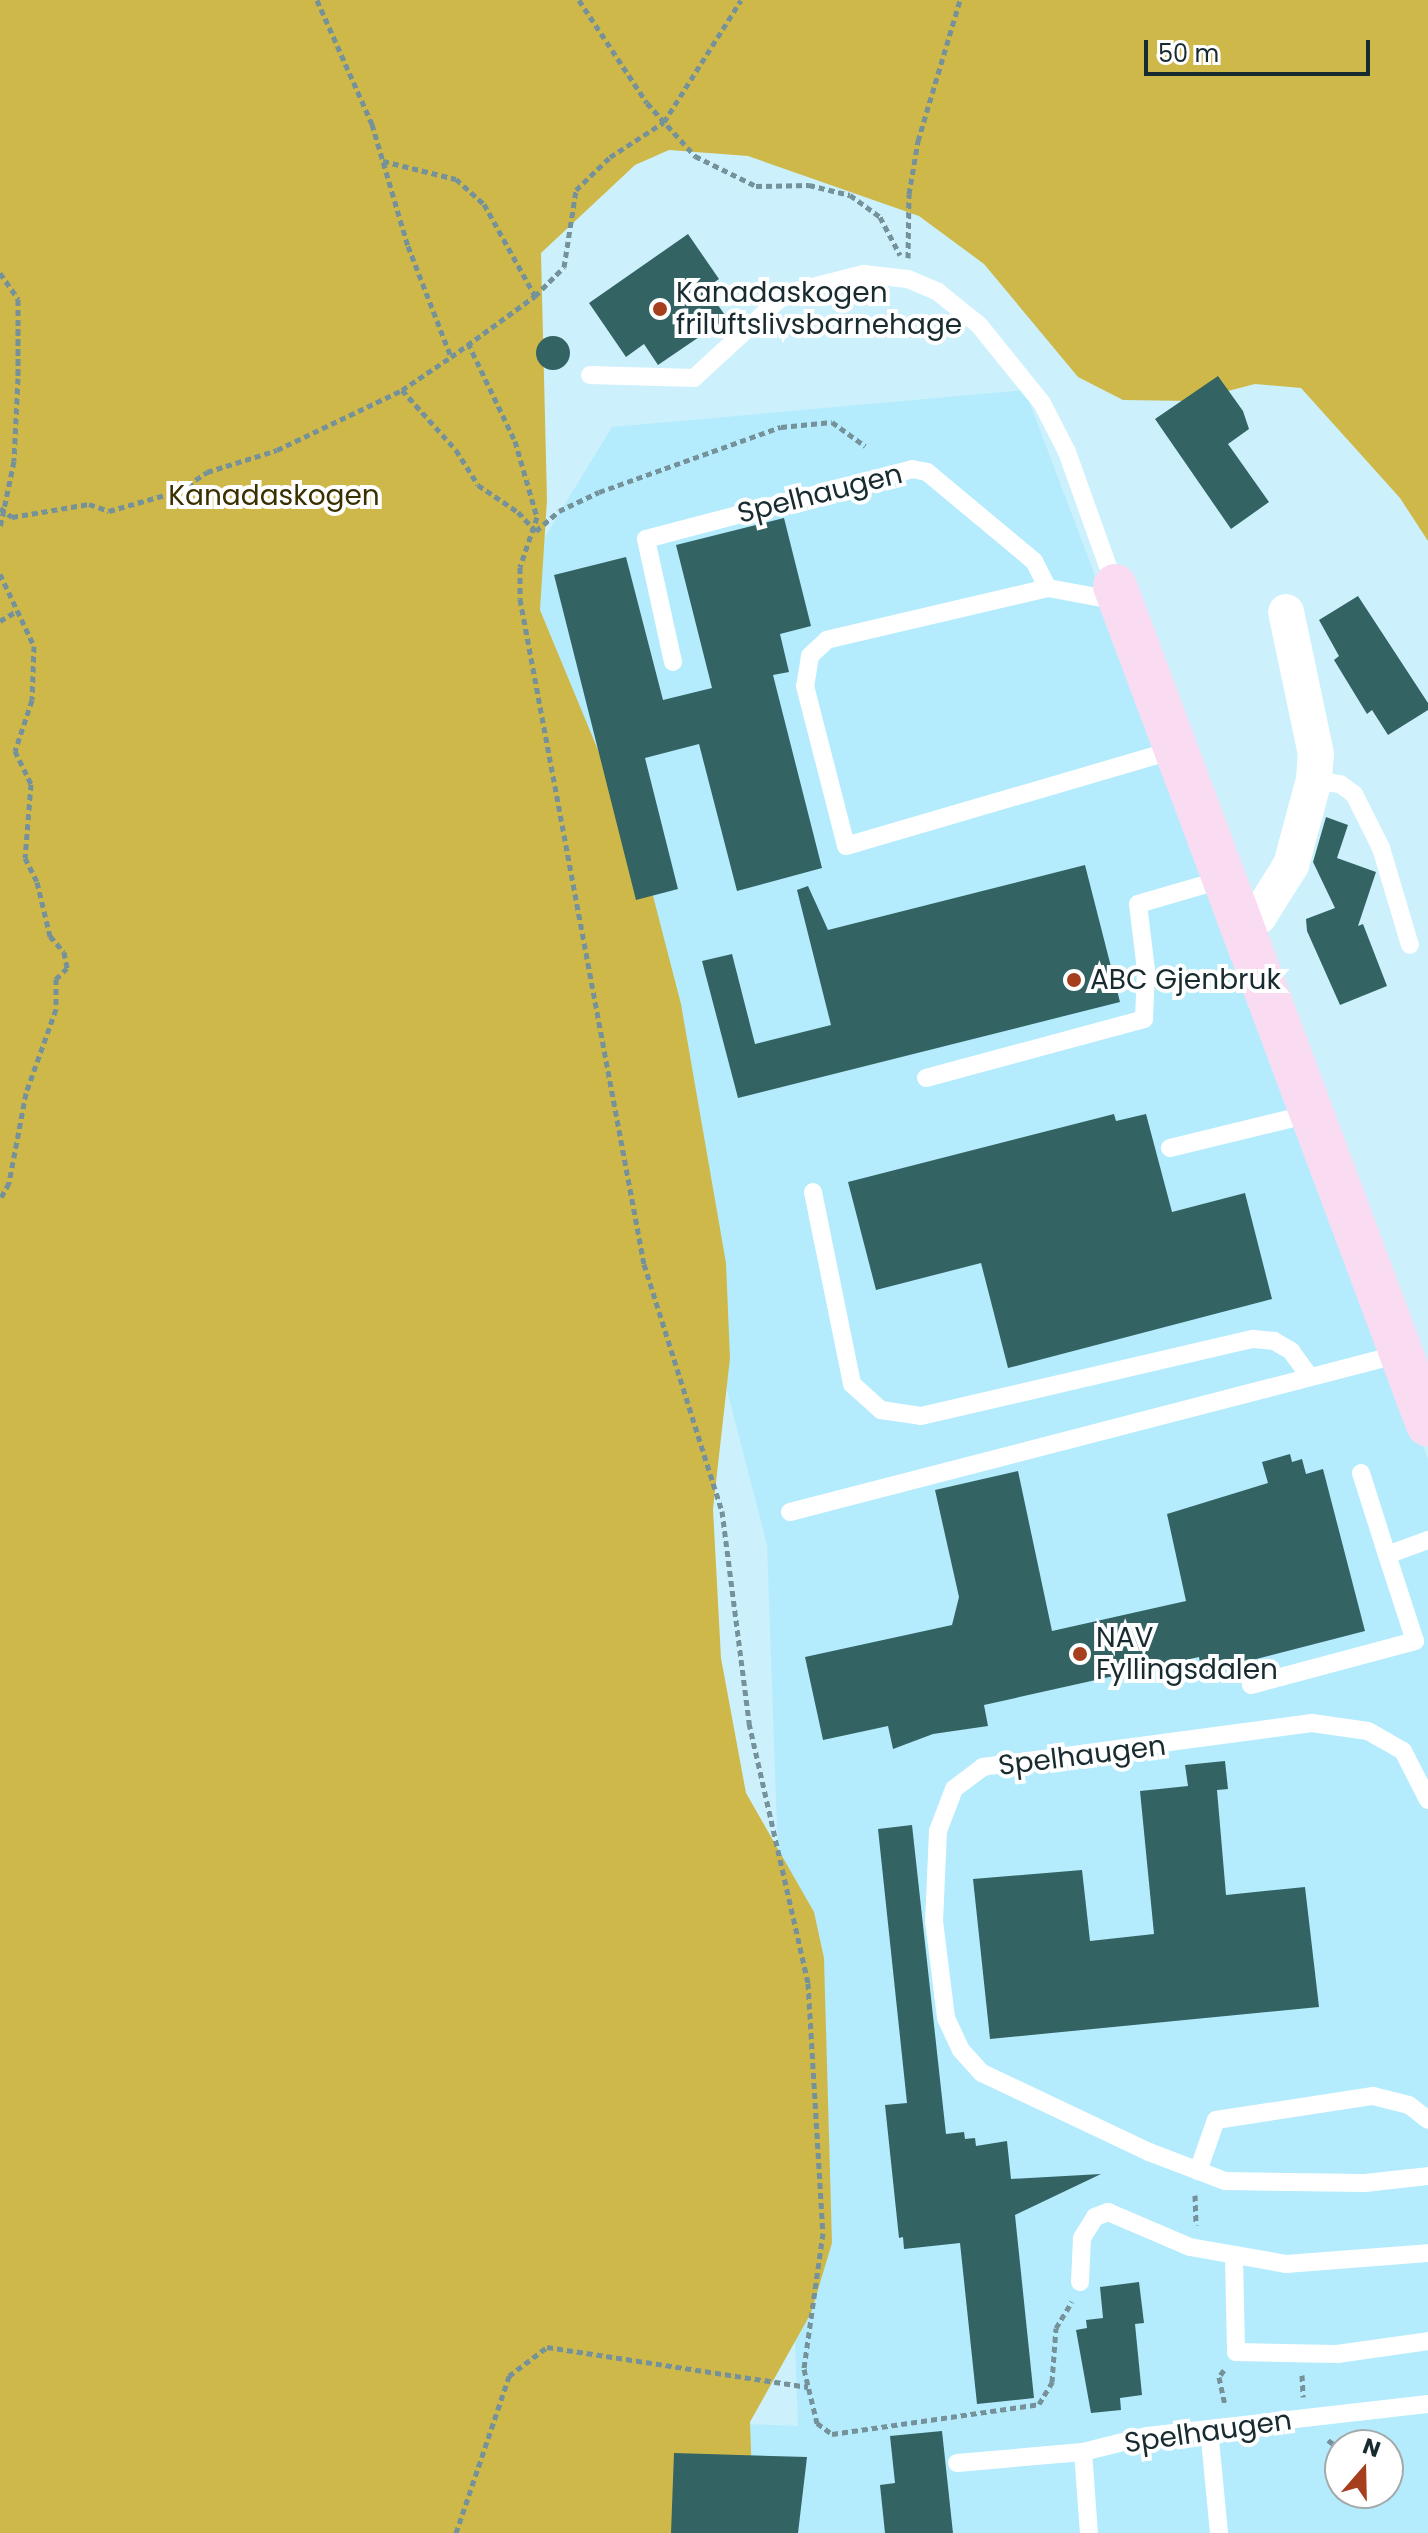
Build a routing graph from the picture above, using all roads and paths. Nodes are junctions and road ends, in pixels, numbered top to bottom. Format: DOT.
graph roads {
  1 [pos="317,0"];
  2 [pos="579,0"];
  3 [pos="741,0"];
  4 [pos="960,0"];
  5 [pos="664,122"];
  6 [pos="383,161"];
  7 [pos="0,273"];
  8 [pos="908,279"];
  9 [pos="535,296"];
  10 [pos="468,343"];
  11 [pos="451,357"];
  12 [pos="590,375"];
  13 [pos="402,390"];
  14 [pos="865,446"];
  15 [pos="2,509"];
  16 [pos="0,528"];
  17 [pos="536,531"];
  18 [pos="0,574"];
  19 [pos="1048,588"];
  20 [pos="1118,594"];
  21 [pos="15,612"];
  22 [pos="1286,612"];
  23 [pos="0,621"];
  24 [pos="673,662"];
  25 [pos="1175,750"];
  26 [pos="1314,780"];
  27 [pos="1224,879"];
  28 [pos="1243,924"];
  29 [pos="1410,945"];
  30 [pos="926,1078"];
  31 [pos="1310,1114"];
  32 [pos="1170,1148"];
  33 [pos="813,1192"];
  34 [pos="0,1199"];
  35 [pos="1400,1354"];
  36 [pos="1309,1376"];
  37 [pos="1428,1425"];
  38 [pos="1361,1473"];
  39 [pos="790,1512"];
  40 [pos="1428,1540"];
  41 [pos="1387,1555"];
  42 [pos="1251,1685"];
  43 [pos="1428,1800"];
  44 [pos="1428,2120"];
  45 [pos="1198,2171"];
  46 [pos="1428,2176"];
  47 [pos="1198,2249"];
  48 [pos="1428,2253"];
  49 [pos="1234,2256"];
  50 [pos="1080,2282"];
  51 [pos="1428,2341"];
  52 [pos="1236,2352"];
  53 [pos="1300,2354"];
  54 [pos="808,2387"];
  55 [pos="1428,2404"];
  56 [pos="1305,2418"];
  57 [pos="1230,2427"];
  58 [pos="1209,2429"];
  59 [pos="1083,2452"];
  60 [pos="957,2463"];
  61 [pos="456,2533"];
  62 [pos="1089,2533"];
  63 [pos="1219,2533"];
  1 -- 6 [label="path"];
  2 -- 5 [label="path"];
  3 -- 5 [label="path"];
  4 -- 8 [label="path"];
  5 -- 8 [label="path"];
  5 -- 9 [label="path"];
  6 -- 9 [label="path"];
  6 -- 11 [label="path"];
  7 -- 15 [label="path"];
  8 -- 12 [label="lane"];
  8 -- 20 [label="lane"];
  9 -- 10 [label="path"];
  10 -- 11 [label="path"];
  10 -- 17 [label="path"];
  11 -- 13 [label="path"];
  13 -- 15 [label="path"];
  13 -- 17 [label="path"];
  14 -- 17 [label="path"];
  15 -- 16 [label="path"];
  17 -- 54 [label="path"];
  18 -- 21 [label="path"];
  19 -- 20 [label="lane"];
  19 -- 24 [label="lane, Spelhaugen"];
  19 -- 25 [label="lane"];
  20 -- 25 [label="street"];
  21 -- 23 [label="path"];
  21 -- 34 [label="path"];
  22 -- 26 [label="street"];
  25 -- 27 [label="street"];
  26 -- 28 [label="street"];
  26 -- 29 [label="lane"];
  27 -- 28 [label="street"];
  27 -- 30 [label="lane"];
  28 -- 31 [label="street"];
  31 -- 32 [label="lane"];
  31 -- 35 [label="street"];
  33 -- 36 [label="lane"];
  35 -- 36 [label="lane"];
  35 -- 37 [label="street"];
  36 -- 39 [label="lane"];
  38 -- 41 [label="lane"];
  40 -- 41 [label="lane"];
  41 -- 42 [label="lane"];
  43 -- 45 [label="lane, Spelhaugen"];
  44 -- 45 [label="lane"];
  45 -- 46 [label="lane, Spelhaugen"];
  45 -- 47 [label="path"];
  47 -- 49 [label="lane"];
  47 -- 50 [label="lane"];
  48 -- 49 [label="lane"];
  49 -- 52 [label="lane"];
  50 -- 54 [label="path"];
  51 -- 53 [label="lane"];
  52 -- 53 [label="lane"];
  52 -- 57 [label="path"];
  53 -- 56 [label="path"];
  54 -- 61 [label="path"];
  55 -- 56 [label="lane, Spelhaugen"];
  56 -- 57 [label="lane, Spelhaugen"];
  57 -- 58 [label="lane, Spelhaugen"];
  58 -- 59 [label="lane, Spelhaugen"];
  58 -- 63 [label="lane"];
  59 -- 60 [label="lane, Spelhaugen"];
  59 -- 62 [label="lane"];
}
